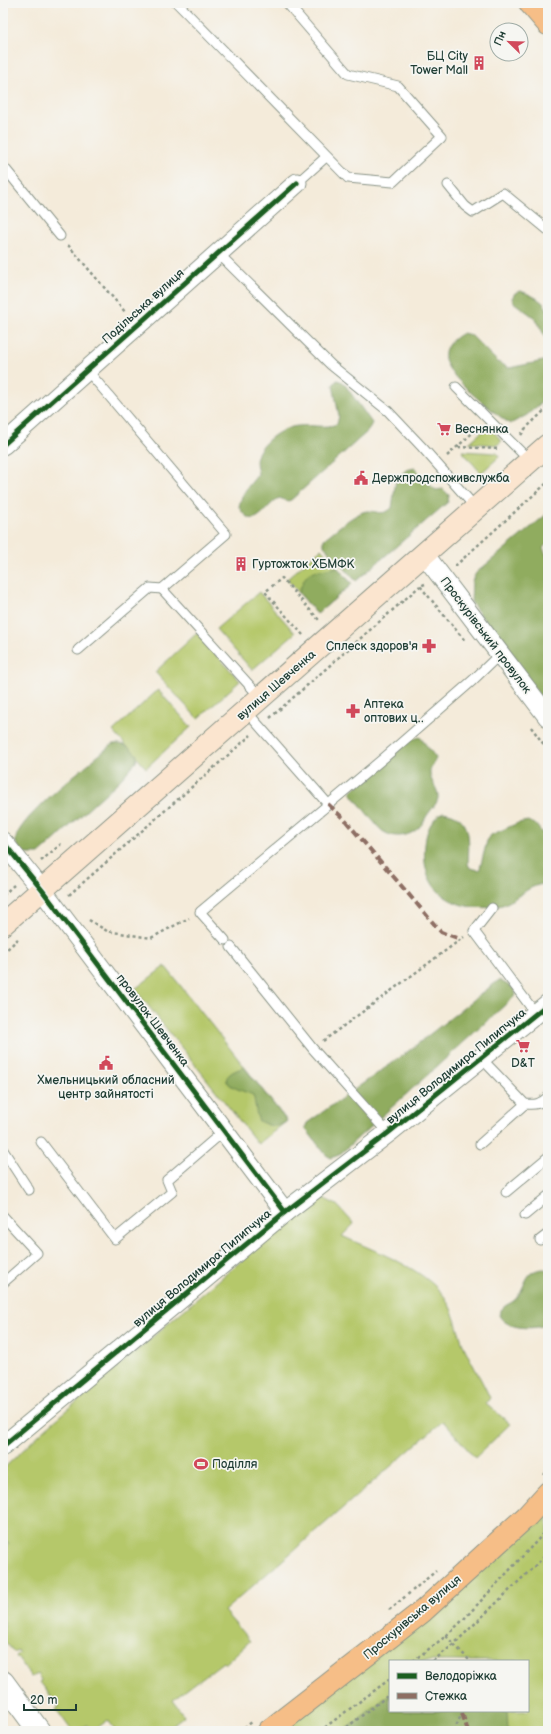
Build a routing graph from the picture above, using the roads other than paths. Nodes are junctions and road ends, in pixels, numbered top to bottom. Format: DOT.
graph roads {
  1 [pos="177,3"];
  2 [pos="287,3"];
  3 [pos="530,3"];
  4 [pos="548,24"];
  5 [pos="326,157"];
  6 [pos="3,166"];
  7 [pos="297,182"];
  8 [pos="448,185"];
  9 [pos="548,230"];
  10 [pos="60,236"];
  11 [pos="218,253"];
  12 [pos="87,370"];
  13 [pos="456,387"];
  14 [pos="4,443"];
  15 [pos="548,445"];
  16 [pos="530,461"];
  17 [pos="475,509"];
  18 [pos="424,554"];
  19 [pos="162,589"];
  20 [pos="78,650"];
  21 [pos="500,654"];
  22 [pos="253,704"];
  23 [pos="546,710"];
  24 [pos="328,804"];
  25 [pos="3,842"];
  26 [pos="42,890"];
  27 [pos="492,908"];
  28 [pos="3,924"];
  29 [pos="542,1009"];
  30 [pos="481,1058"];
  31 [pos="548,1097"];
  32 [pos="525,1104"];
  33 [pos="224,1131"];
  34 [pos="388,1133"];
  35 [pos="41,1142"];
  36 [pos="480,1144"];
  37 [pos="3,1150"];
  38 [pos="548,1157"];
  39 [pos="29,1190"];
  40 [pos="506,1192"];
  41 [pos="548,1196"];
  42 [pos="285,1212"];
  43 [pos="525,1215"];
  44 [pos="3,1216"];
  45 [pos="548,1234"];
  46 [pos="540,1240"];
  47 [pos="3,1283"];
  48 [pos="3,1446"];
  49 [pos="545,1485"];
  50 [pos="3,1682"];
  51 [pos="263,1725"];
  52 [pos="39,1731"];
  1 -- 5 [label="lane"];
  2 -- 5 [label="lane"];
  3 -- 4 [label="main road"];
  5 -- 7 [label="lane"];
  6 -- 10 [label="lane"];
  7 -- 11 [label="street, Подільська вулиця"];
  8 -- 9 [label="lane"];
  11 -- 12 [label="street, Подільська вулиця"];
  11 -- 17 [label="lane"];
  12 -- 14 [label="street, Подільська вулиця"];
  12 -- 19 [label="lane"];
  13 -- 16 [label="lane"];
  15 -- 16 [label="main road, вулиця Шевченка"];
  16 -- 17 [label="main road, вулиця Шевченка"];
  17 -- 18 [label="main road, вулиця Шевченка"];
  18 -- 21 [label="street, Проскурівський провулок"];
  18 -- 22 [label="main road, вулиця Шевченка"];
  19 -- 20 [label="lane"];
  19 -- 22 [label="lane"];
  21 -- 23 [label="street, Проскурівський провулок"];
  21 -- 24 [label="lane"];
  22 -- 24 [label="lane"];
  22 -- 26 [label="main road, вулиця Шевченка"];
  24 -- 34 [label="lane"];
  25 -- 26 [label="street, провулок Шевченка"];
  26 -- 28 [label="main road, вулиця Шевченка"];
  26 -- 33 [label="street, провулок Шевченка"];
  27 -- 29 [label="lane"];
  29 -- 30 [label="street, вулиця Володимира Пилипчука"];
  30 -- 32 [label="lane"];
  30 -- 34 [label="street, вулиця Володимира Пилипчука"];
  31 -- 32 [label="lane"];
  32 -- 36 [label="lane"];
  33 -- 35 [label="lane"];
  33 -- 42 [label="street, провулок Шевченка"];
  34 -- 42 [label="street, вулиця Володимира Пилипчука"];
  37 -- 39 [label="lane"];
  38 -- 40 [label="lane"];
  41 -- 43 [label="lane"];
  42 -- 48 [label="street, вулиця Володимира Пилипчука"];
  44 -- 47 [label="lane"];
  45 -- 46 [label="lane"];
  49 -- 51 [label="main road, Проскурівська вулиця"];
  50 -- 52 [label="street"];
}
